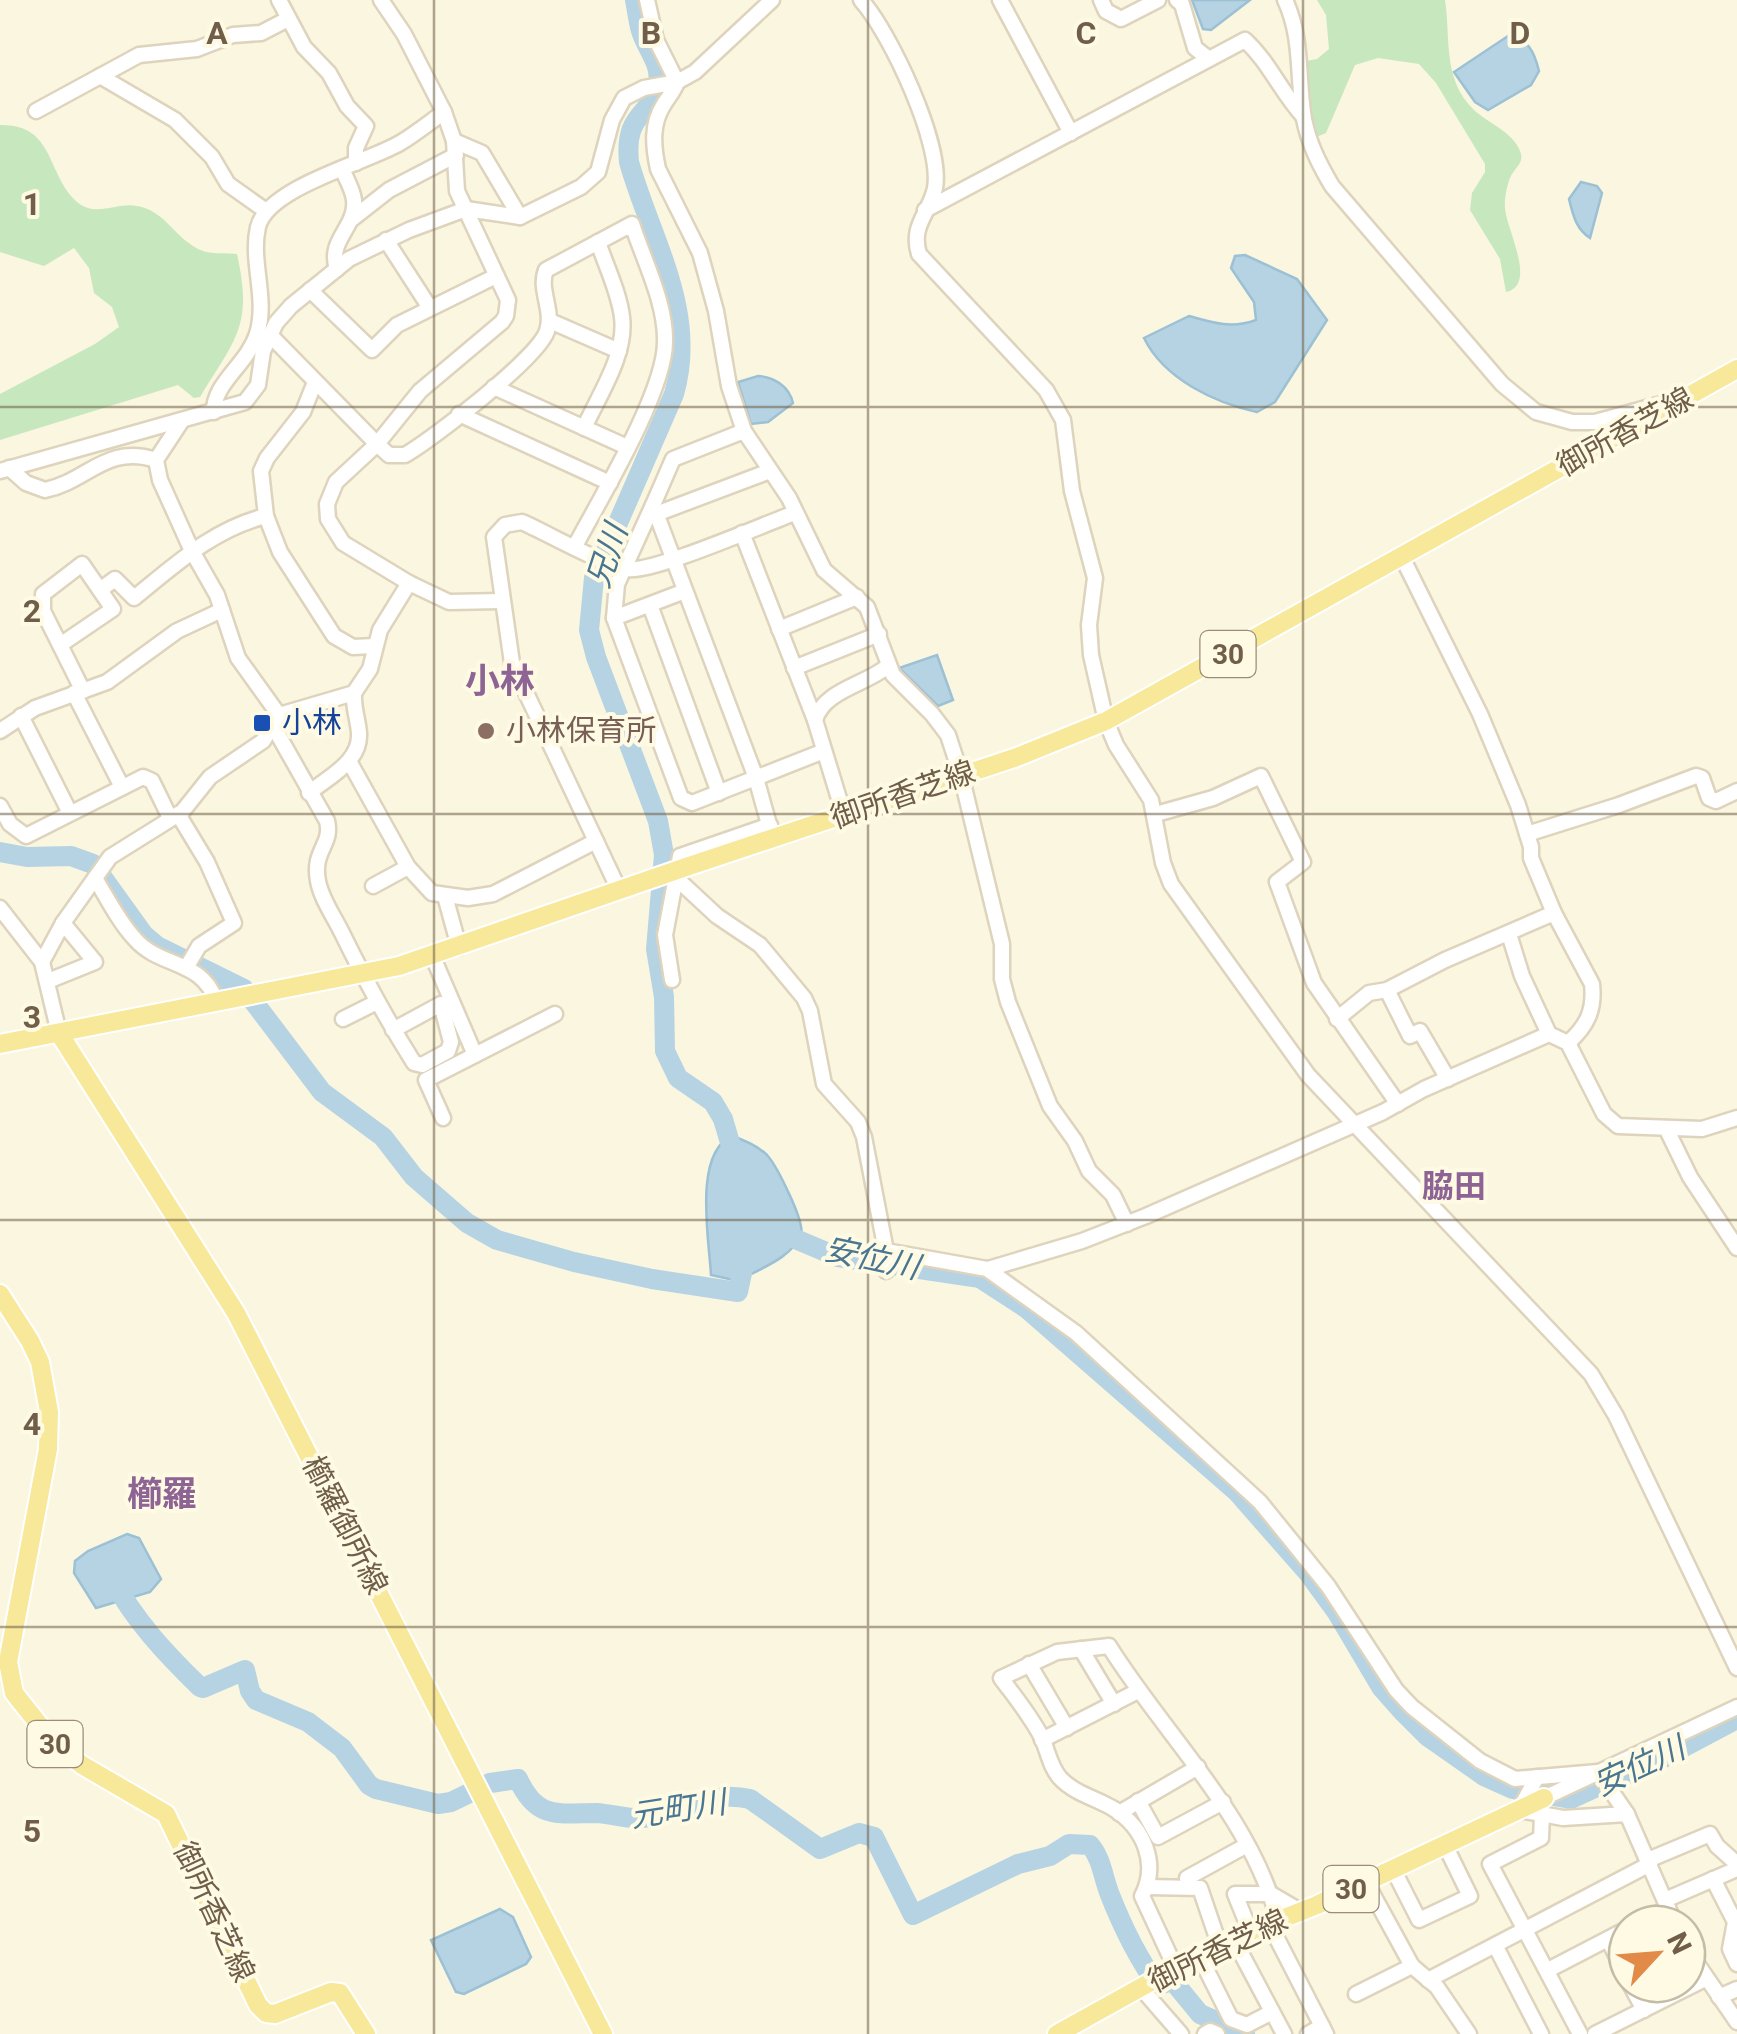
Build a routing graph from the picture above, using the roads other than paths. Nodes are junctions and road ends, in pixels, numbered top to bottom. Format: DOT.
graph roads {
  1 [pos="279,0"];
  2 [pos="381,0"];
  3 [pos="647,0"];
  4 [pos="772,0"];
  5 [pos="862,0"];
  6 [pos="1000,0"];
  7 [pos="1101,0"];
  8 [pos="1158,0"];
  9 [pos="1177,0"];
  10 [pos="1285,0"];
  11 [pos="288,19"];
  12 [pos="1209,59"];
  13 [pos="100,76"];
  14 [pos="673,83"];
  15 [pos="36,111"];
  16 [pos="444,112"];
  17 [pos="1304,117"];
  18 [pos="1071,134"];
  19 [pos="455,148"];
  20 [pos="349,166"];
  21 [pos="466,210"];
  22 [pos="266,211"];
  23 [pos="925,211"];
  24 [pos="520,217"];
  25 [pos="352,219"];
  26 [pos="386,240"];
  27 [pos="598,242"];
  28 [pos="337,268"];
  29 [pos="496,276"];
  30 [pos="310,290"];
  31 [pos="430,308"];
  32 [pos="550,321"];
  33 [pos="270,335"];
  34 [pos="618,351"];
  35 [pos="1737,369"];
  36 [pos="315,382"];
  37 [pos="494,387"];
  38 [pos="1684,398"];
  39 [pos="214,412"];
  40 [pos="458,414"];
  41 [pos="182,422"];
  42 [pos="584,428"];
  43 [pos="744,432"];
  44 [pos="377,444"];
  45 [pos="627,447"];
  46 [pos="156,460"];
  47 [pos="5,470"];
  48 [pos="770,470"];
  49 [pos="610,483"];
  50 [pos="654,510"];
  51 [pos="794,513"];
  52 [pos="266,516"];
  53 [pos="742,532"];
  54 [pos="582,549"];
  55 [pos="192,551"];
  56 [pos="1402,558"];
  57 [pos="673,559"];
  58 [pos="620,567"];
  59 [pos="409,583"];
  60 [pos="100,590"];
  61 [pos="685,590"];
  62 [pos="857,597"];
  63 [pos="501,600"];
  64 [pos="650,604"];
  65 [pos="222,610"];
  66 [pos="614,618"];
  67 [pos="778,629"];
  68 [pos="879,634"];
  69 [pos="60,645"];
  70 [pos="374,646"];
  71 [pos="888,666"];
  72 [pos="794,668"];
  73 [pos="79,692"];
  74 [pos="354,693"];
  75 [pos="21,716"];
  76 [pos="275,720"];
  77 [pos="815,720"];
  78 [pos="1106,721"];
  79 [pos="0,731"];
  80 [pos="824,752"];
  81 [pos="350,761"];
  82 [pos="961,774"];
  83 [pos="756,778"];
  84 [pos="122,788"];
  85 [pos="1737,791"];
  86 [pos="719,792"];
  87 [pos="308,793"];
  88 [pos="0,806"];
  89 [pos="70,813"];
  90 [pos="1156,814"];
  91 [pos="844,815"];
  92 [pos="174,816"];
  93 [pos="771,832"];
  94 [pos="1527,834"];
  95 [pos="596,841"];
  96 [pos="408,867"];
  97 [pos="99,871"];
  98 [pos="681,872"];
  99 [pos="379,888"];
  100 [pos="619,890"];
  101 [pos="445,896"];
  102 [pos="0,908"];
  103 [pos="1554,913"];
  104 [pos="62,924"];
  105 [pos="1509,934"];
  106 [pos="459,947"];
  107 [pos="432,956"];
  108 [pos="42,962"];
  109 [pos="188,962"];
  110 [pos="362,974"];
  111 [pos="672,980"];
  112 [pos="48,981"];
  113 [pos="1387,990"];
  114 [pos="216,1002"];
  115 [pos="377,1002"];
  116 [pos="555,1014"];
  117 [pos="344,1019"];
  118 [pos="1337,1019"];
  119 [pos="394,1030"];
  120 [pos="59,1033"];
  121 [pos="1550,1034"];
  122 [pos="0,1044"];
  123 [pos="1568,1044"];
  124 [pos="475,1055"];
  125 [pos="1448,1079"];
  126 [pos="1398,1104"];
  127 [pos="443,1118"];
  128 [pos="1737,1118"];
  129 [pos="1354,1125"];
  130 [pos="1666,1128"];
  131 [pos="1127,1224"];
  132 [pos="1737,1248"];
  133 [pos="890,1254"];
  134 [pos="987,1268"];
  135 [pos="886,1271"];
  136 [pos="0,1294"];
  137 [pos="1081,1649"];
  138 [pos="1029,1664"];
  139 [pos="1737,1668"];
  140 [pos="3,1683"];
  141 [pos="1138,1692"];
  142 [pos="1114,1704"];
  143 [pos="1737,1706"];
  144 [pos="1067,1728"];
  145 [pos="1042,1740"];
  146 [pos="1198,1767"];
  147 [pos="1600,1774"];
  148 [pos="1534,1797"];
  149 [pos="1138,1802"];
  150 [pos="1223,1802"];
  151 [pos="1118,1812"];
  152 [pos="1627,1814"];
  153 [pos="1247,1845"];
  154 [pos="1445,1845"];
  155 [pos="1649,1862"];
  156 [pos="1737,1866"];
  157 [pos="1393,1869"];
  158 [pos="1187,1878"];
  159 [pos="1713,1880"];
  160 [pos="1366,1882"];
  161 [pos="1147,1887"];
  162 [pos="1271,1894"];
  163 [pos="1666,1904"];
  164 [pos="1300,1911"];
  165 [pos="1274,1921"];
  166 [pos="1526,1930"];
  167 [pos="1234,1938"];
  168 [pos="1607,1940"];
  169 [pos="1496,1946"];
  170 [pos="1198,1955"];
  171 [pos="1737,1964"];
  172 [pos="1412,1966"];
  173 [pos="1176,1967"];
  174 [pos="1548,1970"];
  175 [pos="1428,1980"];
  176 [pos="1707,1980"];
  177 [pos="1150,1982"];
  178 [pos="1360,1988"];
  179 [pos="1737,1989"];
  180 [pos="1718,1997"];
  181 [pos="1641,2004"];
  182 [pos="1656,2004"];
  183 [pos="1644,2010"];
  184 [pos="1272,2012"];
  185 [pos="1737,2022"];
  186 [pos="1083,2029"];
  187 [pos="1318,2031"];
  188 [pos="366,2034"];
  189 [pos="602,2034"];
  190 [pos="1057,2034"];
  191 [pos="1182,2034"];
  192 [pos="1205,2034"];
  193 [pos="1217,2034"];
  194 [pos="1284,2034"];
  195 [pos="1469,2034"];
  196 [pos="1541,2034"];
  197 [pos="1580,2034"];
  198 [pos="1595,2034"];
  1 -- 11 [label="street"];
  2 -- 16 [label="street"];
  3 -- 14 [label="street"];
  4 -- 14 [label="street"];
  5 -- 23 [label="street"];
  6 -- 18 [label="street"];
  7 -- 8 [label="street"];
  9 -- 12 [label="street"];
  10 -- 17 [label="street"];
  11 -- 13 [label="street"];
  11 -- 20 [label="street"];
  12 -- 17 [label="street"];
  12 -- 18 [label="street"];
  13 -- 15 [label="street"];
  13 -- 22 [label="street"];
  14 -- 24 [label="street"];
  14 -- 43 [label="street"];
  16 -- 19 [label="street"];
  16 -- 20 [label="street"];
  17 -- 38 [label="street"];
  18 -- 23 [label="street"];
  19 -- 21 [label="street"];
  19 -- 24 [label="street"];
  19 -- 25 [label="street"];
  20 -- 22 [label="street"];
  20 -- 25 [label="street"];
  21 -- 24 [label="street"];
  21 -- 26 [label="street"];
  21 -- 29 [label="street"];
  22 -- 39 [label="street"];
  23 -- 78 [label="street"];
  25 -- 28 [label="street"];
  26 -- 28 [label="street"];
  26 -- 31 [label="street"];
  27 -- 32 [label="street"];
  27 -- 34 [label="street"];
  27 -- 45 [label="street"];
  28 -- 30 [label="street"];
  29 -- 31 [label="street"];
  29 -- 44 [label="street"];
  30 -- 31 [label="street"];
  30 -- 33 [label="street"];
  32 -- 34 [label="street"];
  32 -- 37 [label="street"];
  33 -- 36 [label="street"];
  33 -- 39 [label="street"];
  34 -- 42 [label="street"];
  35 -- 38 [label="main road, 御所香芝線 / 30"];
  36 -- 44 [label="street"];
  36 -- 52 [label="street"];
  37 -- 40 [label="street"];
  37 -- 42 [label="street"];
  38 -- 56 [label="main road, 御所香芝線 / 30"];
  39 -- 41 [label="street"];
  40 -- 44 [label="street"];
  40 -- 49 [label="street"];
  41 -- 46 [label="street"];
  41 -- 47 [label="street"];
  42 -- 45 [label="street"];
  43 -- 48 [label="street"];
  43 -- 50 [label="street"];
  44 -- 59 [label="street"];
  45 -- 49 [label="street"];
  46 -- 47 [label="street"];
  46 -- 55 [label="street"];
  48 -- 50 [label="street"];
  48 -- 51 [label="street"];
  49 -- 54 [label="street"];
  50 -- 57 [label="street"];
  50 -- 58 [label="street"];
  51 -- 53 [label="street"];
  51 -- 62 [label="street"];
  52 -- 55 [label="street"];
  52 -- 70 [label="street"];
  53 -- 57 [label="street"];
  53 -- 67 [label="street"];
  54 -- 58 [label="street"];
  54 -- 63 [label="street"];
  55 -- 60 [label="street"];
  55 -- 65 [label="street"];
  56 -- 78 [label="main road, 御所香芝線 / 30"];
  56 -- 94 [label="street"];
  57 -- 58 [label="street"];
  57 -- 61 [label="street"];
  58 -- 66 [label="street"];
  59 -- 63 [label="street"];
  59 -- 70 [label="street"];
  60 -- 69 [label="street"];
  60 -- 69 [label="street"];
  61 -- 64 [label="street"];
  61 -- 83 [label="street"];
  62 -- 67 [label="street"];
  62 -- 68 [label="street"];
  63 -- 95 [label="street"];
  64 -- 66 [label="street"];
  64 -- 86 [label="street"];
  65 -- 73 [label="street"];
  65 -- 76 [label="street"];
  66 -- 86 [label="street"];
  67 -- 72 [label="street"];
  68 -- 71 [label="street"];
  68 -- 72 [label="street"];
  69 -- 73 [label="street"];
  70 -- 74 [label="street"];
  71 -- 77 [label="street"];
  71 -- 82 [label="street"];
  72 -- 77 [label="street"];
  73 -- 75 [label="street"];
  73 -- 84 [label="street"];
  74 -- 76 [label="street"];
  74 -- 81 [label="street"];
  75 -- 79 [label="street"];
  75 -- 89 [label="street"];
  76 -- 87 [label="street"];
  76 -- 92 [label="street"];
  77 -- 80 [label="street"];
  78 -- 82 [label="main road, 御所香芝線 / 30"];
  78 -- 90 [label="street"];
  80 -- 83 [label="street"];
  80 -- 91 [label="street"];
  81 -- 87 [label="street"];
  81 -- 96 [label="street"];
  82 -- 91 [label="main road, 御所香芝線 / 30"];
  82 -- 131 [label="street"];
  83 -- 86 [label="street"];
  83 -- 93 [label="street"];
  84 -- 89 [label="street"];
  84 -- 92 [label="street"];
  85 -- 94 [label="street"];
  87 -- 110 [label="street"];
  88 -- 89 [label="street"];
  90 -- 118 [label="street"];
  90 -- 129 [label="street"];
  91 -- 93 [label="main road, 御所香芝線 / 30"];
  92 -- 97 [label="street"];
  92 -- 109 [label="street"];
  93 -- 98 [label="main road, 御所香芝線 / 30"];
  94 -- 103 [label="street"];
  95 -- 100 [label="street"];
  95 -- 101 [label="street"];
  96 -- 99 [label="street"];
  96 -- 101 [label="street"];
  97 -- 104 [label="street"];
  97 -- 109 [label="street"];
  98 -- 100 [label="main road, 御所香芝線 / 30, bridge"];
  98 -- 111 [label="street"];
  98 -- 133 [label="street"];
  100 -- 106 [label="main road, 御所香芝線 / 30"];
  101 -- 106 [label="street"];
  102 -- 108 [label="street"];
  103 -- 105 [label="street"];
  103 -- 123 [label="street"];
  104 -- 108 [label="street"];
  104 -- 112 [label="street"];
  105 -- 113 [label="street"];
  105 -- 121 [label="street"];
  106 -- 107 [label="main road, 御所香芝線 / 30"];
  107 -- 110 [label="main road, 御所香芝線 / 30"];
  107 -- 124 [label="street"];
  108 -- 112 [label="street"];
  109 -- 114 [label="street"];
  110 -- 114 [label="main road, 御所香芝線 / 30"];
  110 -- 115 [label="street"];
  112 -- 120 [label="street"];
  113 -- 118 [label="street"];
  113 -- 125 [label="street"];
  114 -- 120 [label="main road, 御所香芝線 / 30"];
  115 -- 117 [label="street"];
  115 -- 119 [label="street"];
  116 -- 124 [label="street"];
  118 -- 126 [label="street"];
  119 -- 119 [label="street"];
  120 -- 122 [label="main road, 御所香芝線 / 30"];
  120 -- 189 [label="main road, 櫛羅御所線"];
  121 -- 123 [label="street"];
  121 -- 125 [label="street"];
  123 -- 130 [label="street"];
  124 -- 127 [label="street"];
  125 -- 126 [label="street"];
  126 -- 129 [label="street"];
  128 -- 130 [label="street"];
  129 -- 131 [label="street"];
  129 -- 139 [label="street"];
  130 -- 132 [label="street"];
  131 -- 134 [label="street"];
  133 -- 134 [label="street"];
  133 -- 135 [label="street"];
  134 -- 148 [label="street"];
  136 -- 140 [label="main road, 御所香芝線 / 30"];
  137 -- 138 [label="street"];
  137 -- 141 [label="street"];
  137 -- 142 [label="street"];
  138 -- 144 [label="street"];
  138 -- 145 [label="street"];
  140 -- 188 [label="main road, 御所香芝線 / 30"];
  141 -- 142 [label="street"];
  141 -- 146 [label="street"];
  142 -- 144 [label="street"];
  143 -- 147 [label="street"];
  144 -- 145 [label="street"];
  145 -- 151 [label="street"];
  146 -- 149 [label="street"];
  146 -- 150 [label="street"];
  147 -- 148 [label="street"];
  147 -- 148 [label="street"];
  147 -- 152 [label="street"];
  148 -- 152 [label="street"];
  148 -- 154 [label="main road, 御所香芝線 / 30"];
  148 -- 166 [label="street"];
  149 -- 150 [label="street"];
  149 -- 151 [label="street"];
  150 -- 153 [label="street"];
  151 -- 161 [label="street"];
  152 -- 155 [label="street"];
  153 -- 158 [label="street"];
  153 -- 162 [label="street"];
  154 -- 157 [label="main road, 御所香芝線 / 30"];
  154 -- 157 [label="street"];
  155 -- 156 [label="street"];
  155 -- 163 [label="street"];
  155 -- 166 [label="street"];
  156 -- 159 [label="street"];
  157 -- 160 [label="main road, 御所香芝線 / 30"];
  159 -- 163 [label="street"];
  159 -- 171 [label="street"];
  160 -- 164 [label="main road, 御所香芝線 / 30"];
  160 -- 172 [label="street"];
  161 -- 167 [label="street"];
  161 -- 173 [label="street"];
  162 -- 164 [label="street"];
  162 -- 165 [label="street"];
  162 -- 167 [label="street"];
  164 -- 165 [label="main road, 御所香芝線 / 30"];
  165 -- 167 [label="main road, 御所香芝線 / 30"];
  165 -- 187 [label="street"];
  166 -- 169 [label="street"];
  166 -- 174 [label="street"];
  167 -- 170 [label="main road, 御所香芝線 / 30"];
  167 -- 184 [label="street"];
  168 -- 174 [label="street"];
  169 -- 175 [label="street"];
  169 -- 196 [label="street"];
  170 -- 173 [label="main road, 御所香芝線 / 30"];
  170 -- 184 [label="street"];
  172 -- 175 [label="street"];
  172 -- 178 [label="street"];
  173 -- 177 [label="main road, 御所香芝線 / 30"];
  174 -- 197 [label="street"];
  175 -- 195 [label="street"];
  176 -- 180 [label="street"];
  177 -- 186 [label="main road, 御所香芝線 / 30"];
  177 -- 191 [label="street"];
  179 -- 180 [label="street"];
  180 -- 185 [label="street"];
  181 -- 183 [label="street"];
  182 -- 183 [label="street"];
  183 -- 198 [label="street"];
  184 -- 194 [label="street"];
  186 -- 190 [label="main road, 御所香芝線 / 30"];
  192 -- 193 [label="street"];
}
